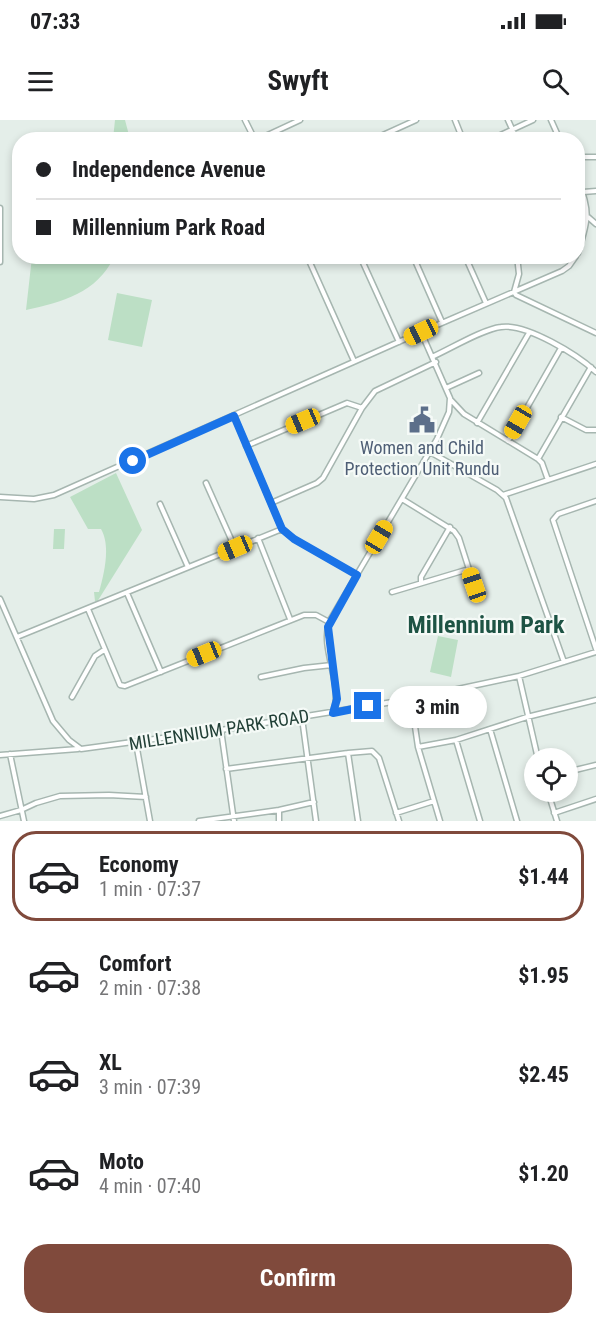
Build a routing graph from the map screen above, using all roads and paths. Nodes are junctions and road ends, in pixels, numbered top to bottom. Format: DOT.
graph roads {
  1 [pos="300,120"];
  2 [pos="416,120"];
  3 [pos="508,120"];
  4 [pos="533,120"];
  5 [pos="512,129"];
  6 [pos="274,132"];
  7 [pos="390,132"];
  8 [pos="506,132"];
  9 [pos="513,132"];
  10 [pos="585,200"];
  11 [pos="0,208"];
  12 [pos="588,217"];
  13 [pos="596,224"];
  14 [pos="585,227"];
  15 [pos="0,262"];
  16 [pos="311,264"];
  17 [pos="364,264"];
  18 [pos="417,264"];
  19 [pos="469,264"];
  20 [pos="518,264"];
  21 [pos="572,264"];
  22 [pos="514,292"];
  23 [pos="486,303"];
  24 [pos="442,322"];
  25 [pos="421,332"];
  26 [pos="529,333"];
  27 [pos="596,333"];
  28 [pos="399,342"];
  29 [pos="561,348"];
  30 [pos="432,357"];
  31 [pos="354,361"];
  32 [pos="436,362"];
  33 [pos="591,367"];
  34 [pos="596,372"];
  35 [pos="480,373"];
  36 [pos="446,388"];
  37 [pos="450,398"];
  38 [pos="362,408"];
  39 [pos="234,416"];
  40 [pos="561,417"];
  41 [pos="477,423"];
  42 [pos="596,430"];
  43 [pos="507,441"];
  44 [pos="246,446"];
  45 [pos="430,452"];
  46 [pos="538,459"];
  47 [pos="596,464"];
  48 [pos="548,480"];
  49 [pos="206,483"];
  50 [pos="503,495"];
  51 [pos="0,497"];
  52 [pos="402,499"];
  53 [pos="596,501"];
  54 [pos="271,503"];
  55 [pos="160,504"];
  56 [pos="450,527"];
  57 [pos="282,529"];
  58 [pos="258,538"];
  59 [pos="235,548"];
  60 [pos="188,567"];
  61 [pos="469,569"];
  62 [pos="357,575"];
  63 [pos="421,583"];
  64 [pos="474,585"];
  65 [pos="392,592"];
  66 [pos="127,593"];
  67 [pos="0,599"];
  68 [pos="88,609"];
  69 [pos="290,619"];
  70 [pos="329,622"];
  71 [pos="17,637"];
  72 [pos="104,650"];
  73 [pos="596,650"];
  74 [pos="564,662"];
  75 [pos="332,666"];
  76 [pos="161,672"];
  77 [pos="519,676"];
  78 [pos="261,677"];
  79 [pos="72,697"];
  80 [pos="411,699"];
  81 [pos="596,700"];
  82 [pos="333,713"];
  83 [pos="527,717"];
  84 [pos="302,718"];
  85 [pos="490,729"];
  86 [pos="221,730"];
  87 [pos="456,740"];
  88 [pos="136,743"];
  89 [pos="418,747"];
  90 [pos="535,748"];
  91 [pos="79,749"];
  92 [pos="348,753"];
  93 [pos="10,754"];
  94 [pos="0,755"];
  95 [pos="308,758"];
  96 [pos="596,765"];
  97 [pos="226,769"];
  98 [pos="578,769"];
  99 [pos="146,797"];
  100 [pos="596,799"];
  101 [pos="434,801"];
  102 [pos="314,802"];
  103 [pos="551,802"];
  104 [pos="21,810"];
  105 [pos="279,810"];
  106 [pos="396,813"];
  107 [pos="554,813"];
  108 [pos="0,816"];
  109 [pos="233,819"];
  110 [pos="24,821"];
  111 [pos="150,821"];
  112 [pos="199,821"];
  113 [pos="279,821"];
  114 [pos="316,821"];
  115 [pos="358,821"];
  116 [pos="399,821"];
  117 [pos="440,821"];
  118 [pos="480,821"];
  119 [pos="517,821"];
  120 [pos="557,821"];
  1 -- 6 [label="street"];
  2 -- 7 [label="street"];
  3 -- 5 [label="street"];
  4 -- 5 [label="street"];
  5 -- 8 [label="street"];
  5 -- 9 [label="street"];
  10 -- 12 [label="street"];
  11 -- 15 [label="street"];
  12 -- 13 [label="street"];
  12 -- 14 [label="street"];
  16 -- 31 [label="street"];
  17 -- 28 [label="street"];
  18 -- 24 [label="street"];
  19 -- 23 [label="street"];
  20 -- 22 [label="street"];
  21 -- 22 [label="street"];
  22 -- 23 [label="street"];
  22 -- 27 [label="street"];
  23 -- 24 [label="street"];
  24 -- 25 [label="street"];
  25 -- 28 [label="street"];
  25 -- 30 [label="street"];
  26 -- 29 [label="street"];
  26 -- 30 [label="street"];
  26 -- 41 [label="street"];
  28 -- 31 [label="street"];
  29 -- 33 [label="street"];
  29 -- 43 [label="street"];
  30 -- 32 [label="street"];
  31 -- 39 [label="street"];
  32 -- 36 [label="street"];
  32 -- 38 [label="street"];
  33 -- 34 [label="street"];
  33 -- 40 [label="street"];
  35 -- 36 [label="street"];
  36 -- 37 [label="street"];
  37 -- 41 [label="street"];
  37 -- 45 [label="street"];
  38 -- 44 [label="street"];
  38 -- 54 [label="street"];
  39 -- 44 [label="street"];
  39 -- 51 [label="street"];
  40 -- 42 [label="street"];
  40 -- 46 [label="street"];
  41 -- 43 [label="street"];
  43 -- 46 [label="street"];
  44 -- 54 [label="street"];
  45 -- 50 [label="street"];
  45 -- 52 [label="street"];
  46 -- 48 [label="street"];
  47 -- 48 [label="street"];
  48 -- 50 [label="street"];
  49 -- 59 [label="street"];
  50 -- 74 [label="street"];
  52 -- 56 [label="street"];
  52 -- 62 [label="street"];
  53 -- 73 [label="street"];
  54 -- 57 [label="street"];
  55 -- 60 [label="street"];
  56 -- 61 [label="street"];
  56 -- 63 [label="street"];
  57 -- 58 [label="street"];
  57 -- 62 [label="street"];
  58 -- 59 [label="street"];
  58 -- 69 [label="street"];
  59 -- 60 [label="street"];
  60 -- 66 [label="street"];
  61 -- 63 [label="street"];
  61 -- 64 [label="street"];
  62 -- 70 [label="street"];
  63 -- 65 [label="street"];
  66 -- 68 [label="street"];
  66 -- 76 [label="street"];
  67 -- 71 [label="street"];
  68 -- 71 [label="street"];
  68 -- 72 [label="street"];
  69 -- 70 [label="street"];
  69 -- 76 [label="street"];
  70 -- 75 [label="street"];
  71 -- 91 [label="street"];
  72 -- 76 [label="street"];
  72 -- 79 [label="street"];
  73 -- 74 [label="street, MILLENNIUM PARK ROAD"];
  74 -- 77 [label="street, MILLENNIUM PARK ROAD"];
  75 -- 78 [label="street"];
  75 -- 82 [label="street"];
  77 -- 80 [label="street, MILLENNIUM PARK ROAD"];
  77 -- 83 [label="street"];
  80 -- 82 [label="street, MILLENNIUM PARK ROAD"];
  80 -- 89 [label="street"];
  81 -- 83 [label="street"];
  82 -- 84 [label="street, MILLENNIUM PARK ROAD"];
  83 -- 85 [label="street"];
  83 -- 90 [label="street"];
  84 -- 86 [label="street, MILLENNIUM PARK ROAD"];
  84 -- 95 [label="street"];
  85 -- 87 [label="street"];
  85 -- 119 [label="street"];
  86 -- 88 [label="street, MILLENNIUM PARK ROAD"];
  86 -- 97 [label="street"];
  87 -- 89 [label="street"];
  87 -- 118 [label="street"];
  88 -- 91 [label="street, MILLENNIUM PARK ROAD"];
  88 -- 99 [label="street"];
  89 -- 101 [label="street"];
  91 -- 93 [label="street, MILLENNIUM PARK ROAD"];
  92 -- 95 [label="street"];
  92 -- 106 [label="street"];
  92 -- 115 [label="street"];
  93 -- 94 [label="street, MILLENNIUM PARK ROAD"];
  93 -- 104 [label="street"];
  95 -- 97 [label="street"];
  95 -- 102 [label="street"];
  96 -- 98 [label="street"];
  97 -- 109 [label="street"];
  99 -- 104 [label="street"];
  99 -- 111 [label="street"];
  100 -- 107 [label="street"];
  101 -- 106 [label="street"];
  101 -- 117 [label="street"];
  102 -- 105 [label="street"];
  102 -- 114 [label="street"];
  103 -- 107 [label="street"];
  104 -- 108 [label="street"];
  104 -- 110 [label="street"];
  105 -- 109 [label="street"];
  105 -- 113 [label="street"];
  106 -- 116 [label="street"];
  107 -- 120 [label="street"];
  109 -- 112 [label="street"];
}
